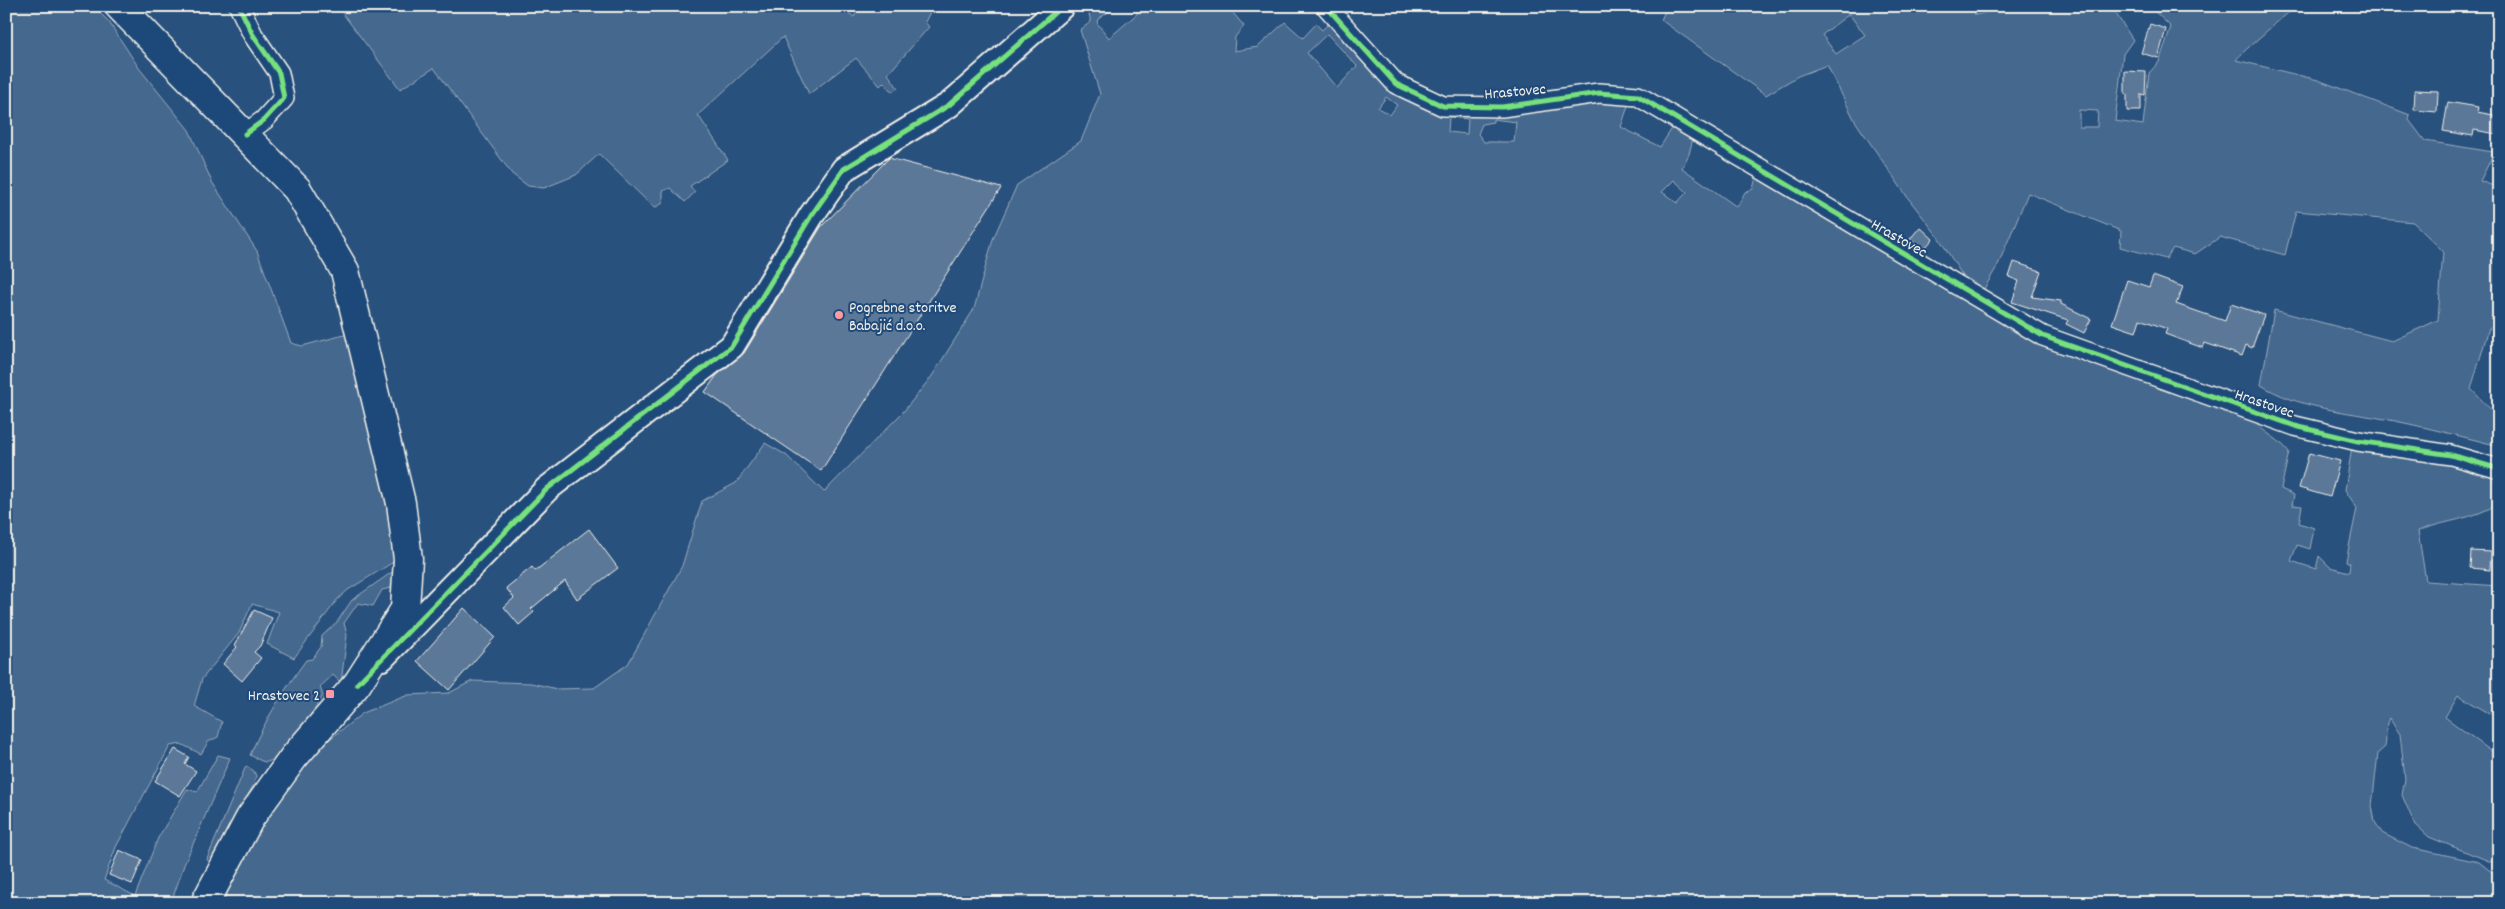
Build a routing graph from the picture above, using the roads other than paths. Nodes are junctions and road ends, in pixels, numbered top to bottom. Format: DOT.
graph roads {
  1 [pos="119,6"];
  2 [pos="239,6"];
  3 [pos="1062,6"];
  4 [pos="1326,6"];
  5 [pos="245,134"];
  6 [pos="2499,469"];
  7 [pos="357,684"];
  8 [pos="205,903"];
  1 -- 5 [label="main road"];
  2 -- 5 [label="street"];
  3 -- 7 [label="street"];
  4 -- 6 [label="street, Hrastovec"];
  5 -- 7 [label="main road"];
  7 -- 8 [label="main road"];
}
